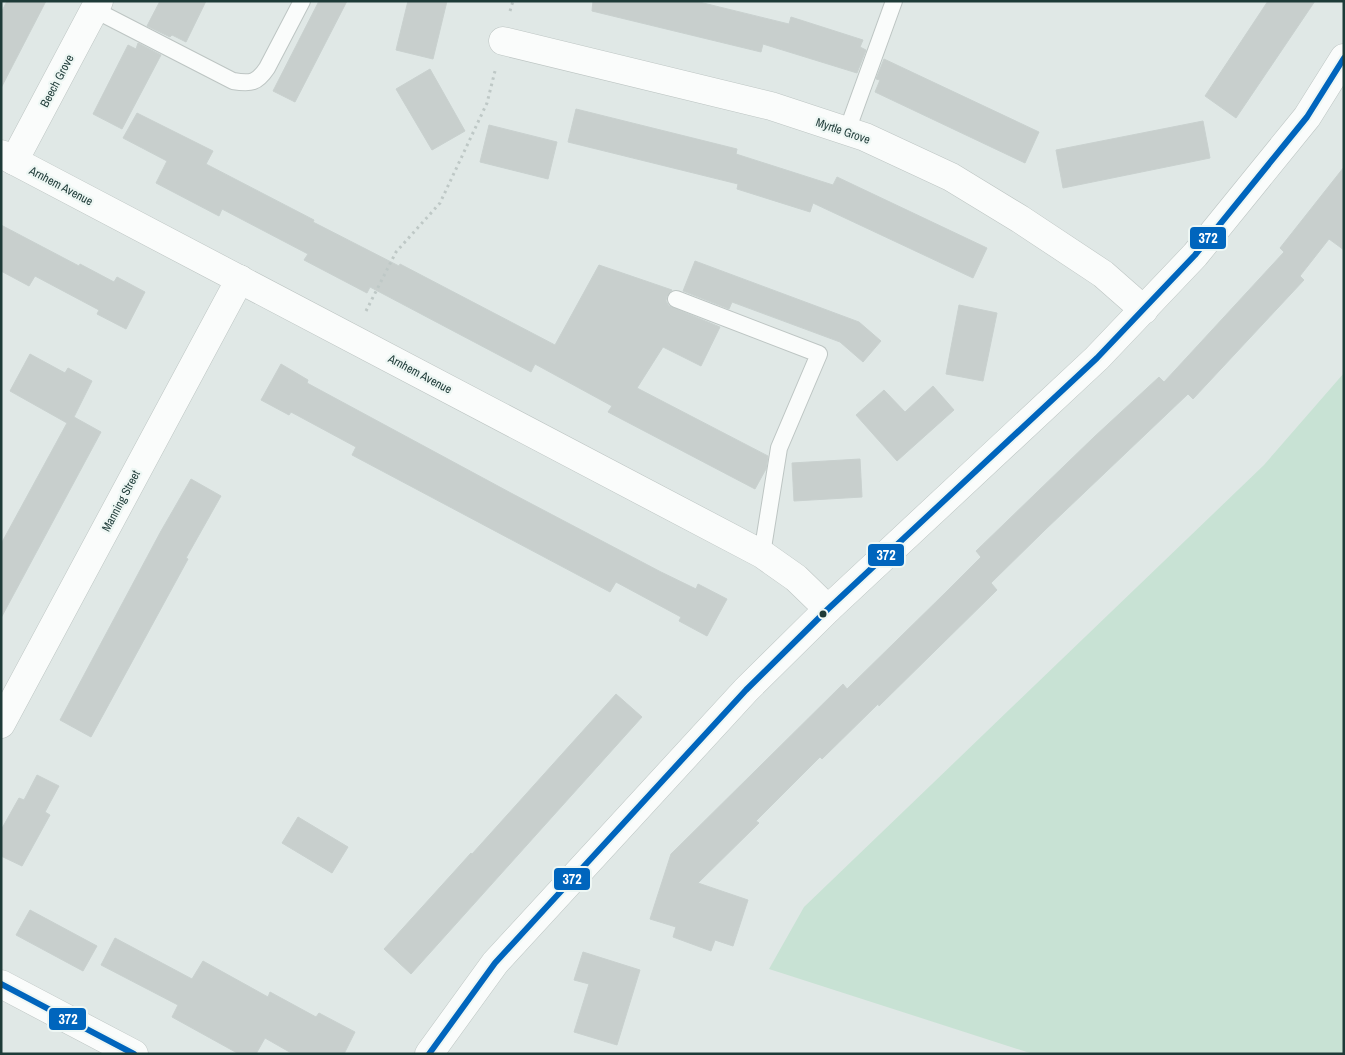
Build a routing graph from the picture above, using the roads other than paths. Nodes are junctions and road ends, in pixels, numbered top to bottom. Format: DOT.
graph roads {
  1 [pos="302,1"];
  2 [pos="894,1"];
  3 [pos="97,5"];
  4 [pos="503,41"];
  5 [pos="1344,58"];
  6 [pos="847,131"];
  7 [pos="8,158"];
  8 [pos="240,279"];
  9 [pos="676,299"];
  10 [pos="1144,310"];
  11 [pos="762,554"];
  12 [pos="828,609"];
  13 [pos="1,724"];
  14 [pos="1,984"];
  15 [pos="134,1054"];
  16 [pos="429,1054"];
  1 -- 3 [label="lane"];
  2 -- 6 [label="lane"];
  3 -- 7 [label="street, Beech Grove"];
  4 -- 6 [label="street, Myrtle Grove"];
  5 -- 10 [label="street"];
  6 -- 10 [label="street, Myrtle Grove"];
  7 -- 8 [label="street, Arnhem Avenue"];
  8 -- 11 [label="street, Arnhem Avenue"];
  8 -- 13 [label="street, Manning Street"];
  9 -- 11 [label="lane"];
  10 -- 12 [label="street"];
  11 -- 12 [label="street, Arnhem Avenue"];
  12 -- 16 [label="street"];
  14 -- 15 [label="street"];
}
